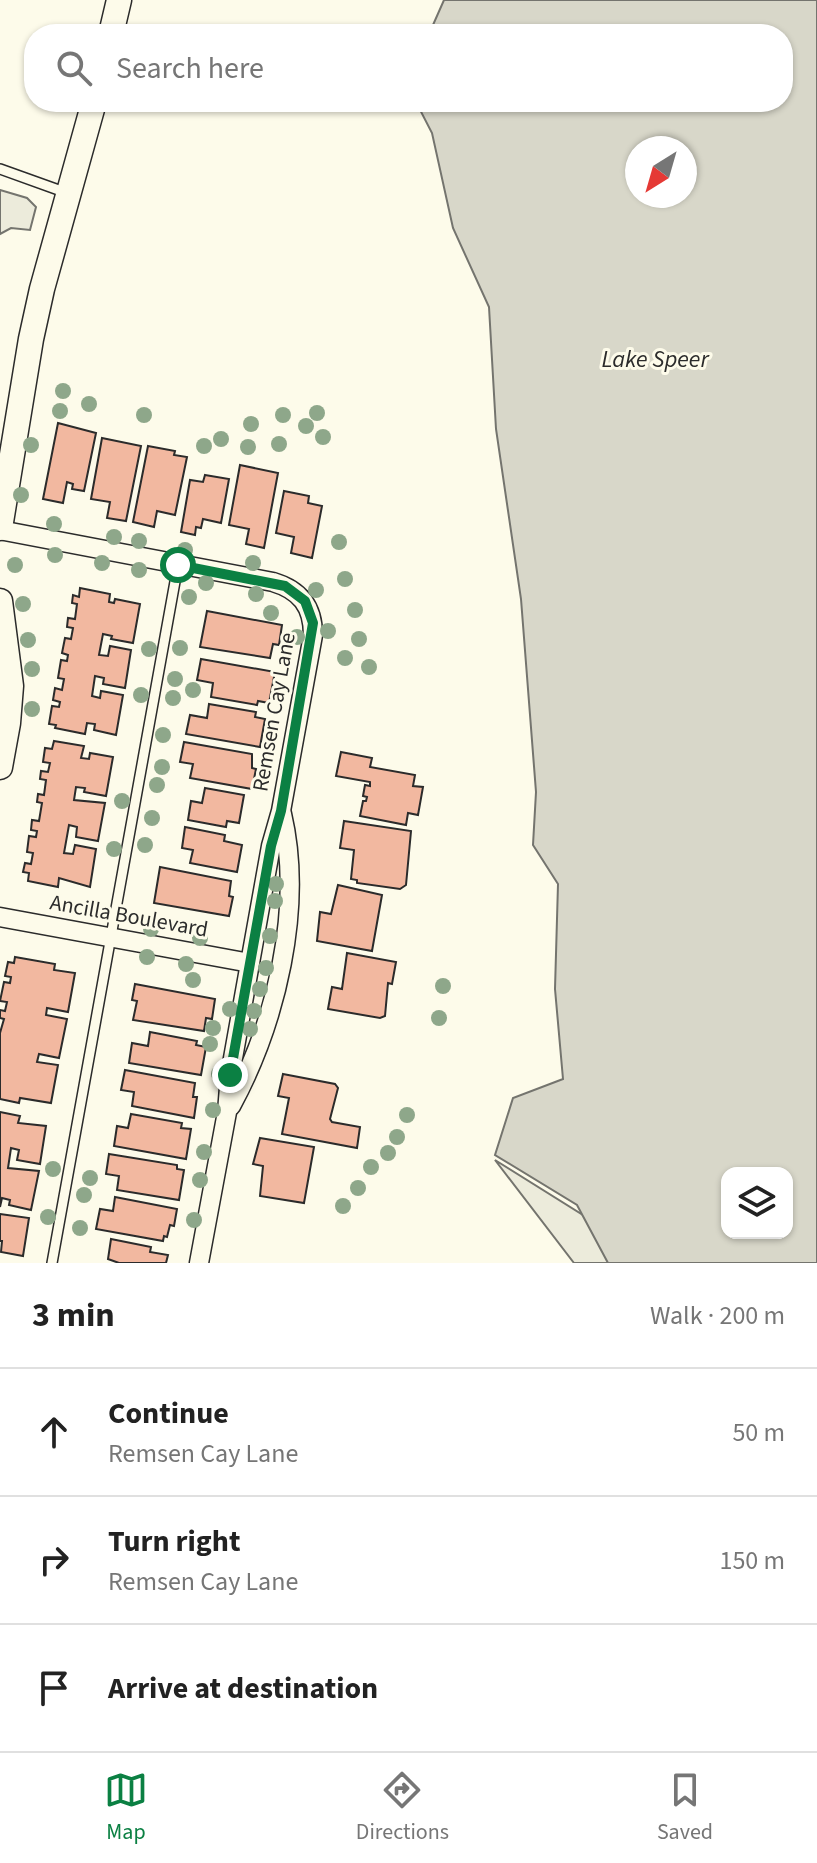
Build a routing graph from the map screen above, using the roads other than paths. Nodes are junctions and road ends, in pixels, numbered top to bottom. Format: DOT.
graph roads {
  1 [pos="119,0"];
  2 [pos="113,24"];
  3 [pos="91,112"];
  4 [pos="0,169"];
  5 [pos="70,194"];
  6 [pos="0,529"];
  7 [pos="178,565"];
  8 [pos="0,601"];
  9 [pos="0,767"];
  10 [pos="281,811"];
  11 [pos="0,917"];
  12 [pos="111,937"];
  13 [pos="250,963"];
  14 [pos="227,1112"];
  15 [pos="52,1263"];
  16 [pos="199,1263"];
  1 -- 2 [label="street"];
  3 -- 5 [label="street"];
  4 -- 5 [label="lane"];
  5 -- 6 [label="street"];
  6 -- 7 [label="street, Remsen Cay Lane"];
  7 -- 10 [label="street, Remsen Cay Lane"];
  7 -- 12 [label="lane"];
  8 -- 9 [label="street"];
  10 -- 13 [label="street, Remsen Cay Lane"];
  10 -- 14 [label="street, Remsen Cay Lane"];
  11 -- 12 [label="street, Ancilla Boulevard"];
  12 -- 13 [label="street, Ancilla Boulevard"];
  12 -- 15 [label="lane"];
  13 -- 14 [label="street, Remsen Cay Lane"];
  14 -- 16 [label="street, Remsen Cay Lane"];
}
